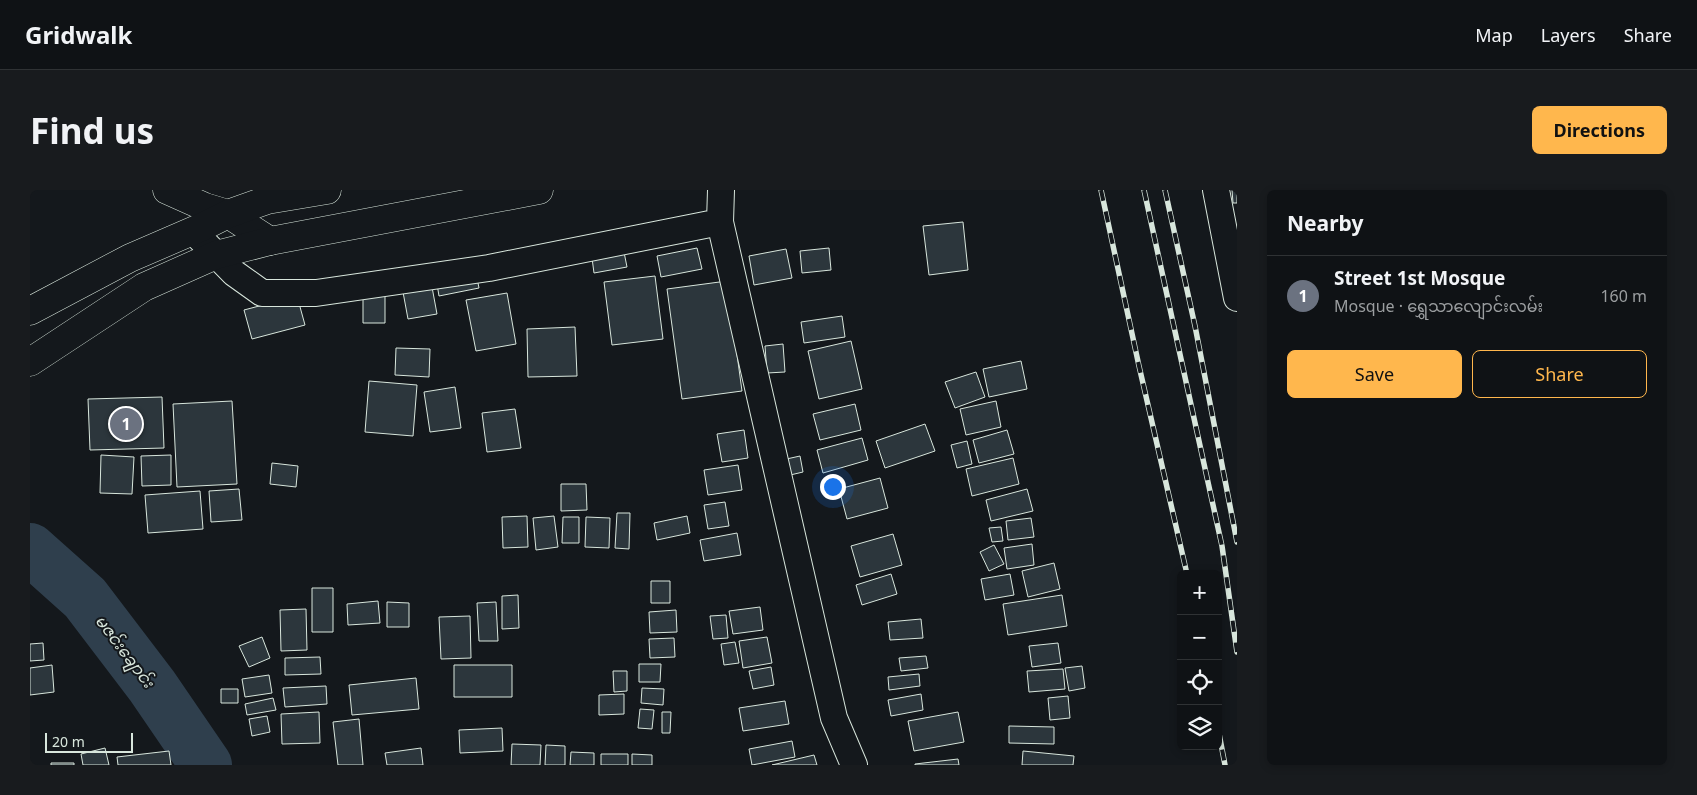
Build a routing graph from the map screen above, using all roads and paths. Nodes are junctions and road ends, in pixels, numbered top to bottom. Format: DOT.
graph roads {
  1 [pos="167,190"];
  2 [pos="328,190"];
  3 [pos="539,190"];
  4 [pos="721,190"];
  5 [pos="1216,190"];
  6 [pos="212,204"];
  7 [pos="720,222"];
  8 [pos="193,231"];
  9 [pos="270,241"];
  10 [pos="216,255"];
  11 [pos="1237,298"];
  12 [pos="30,312"];
  13 [pos="30,362"];
  14 [pos="854,765"];
  1 -- 6 [label="main road"];
  2 -- 6 [label="main road"];
  3 -- 9 [label="main road"];
  4 -- 7 [label="street"];
  5 -- 11 [label="street"];
  6 -- 8 [label="main road"];
  6 -- 9 [label="main road"];
  7 -- 10 [label="street"];
  7 -- 14 [label="street"];
  8 -- 10 [label="street"];
  8 -- 12 [label="main road"];
  9 -- 10 [label="main road"];
  10 -- 13 [label="main road"];
}
